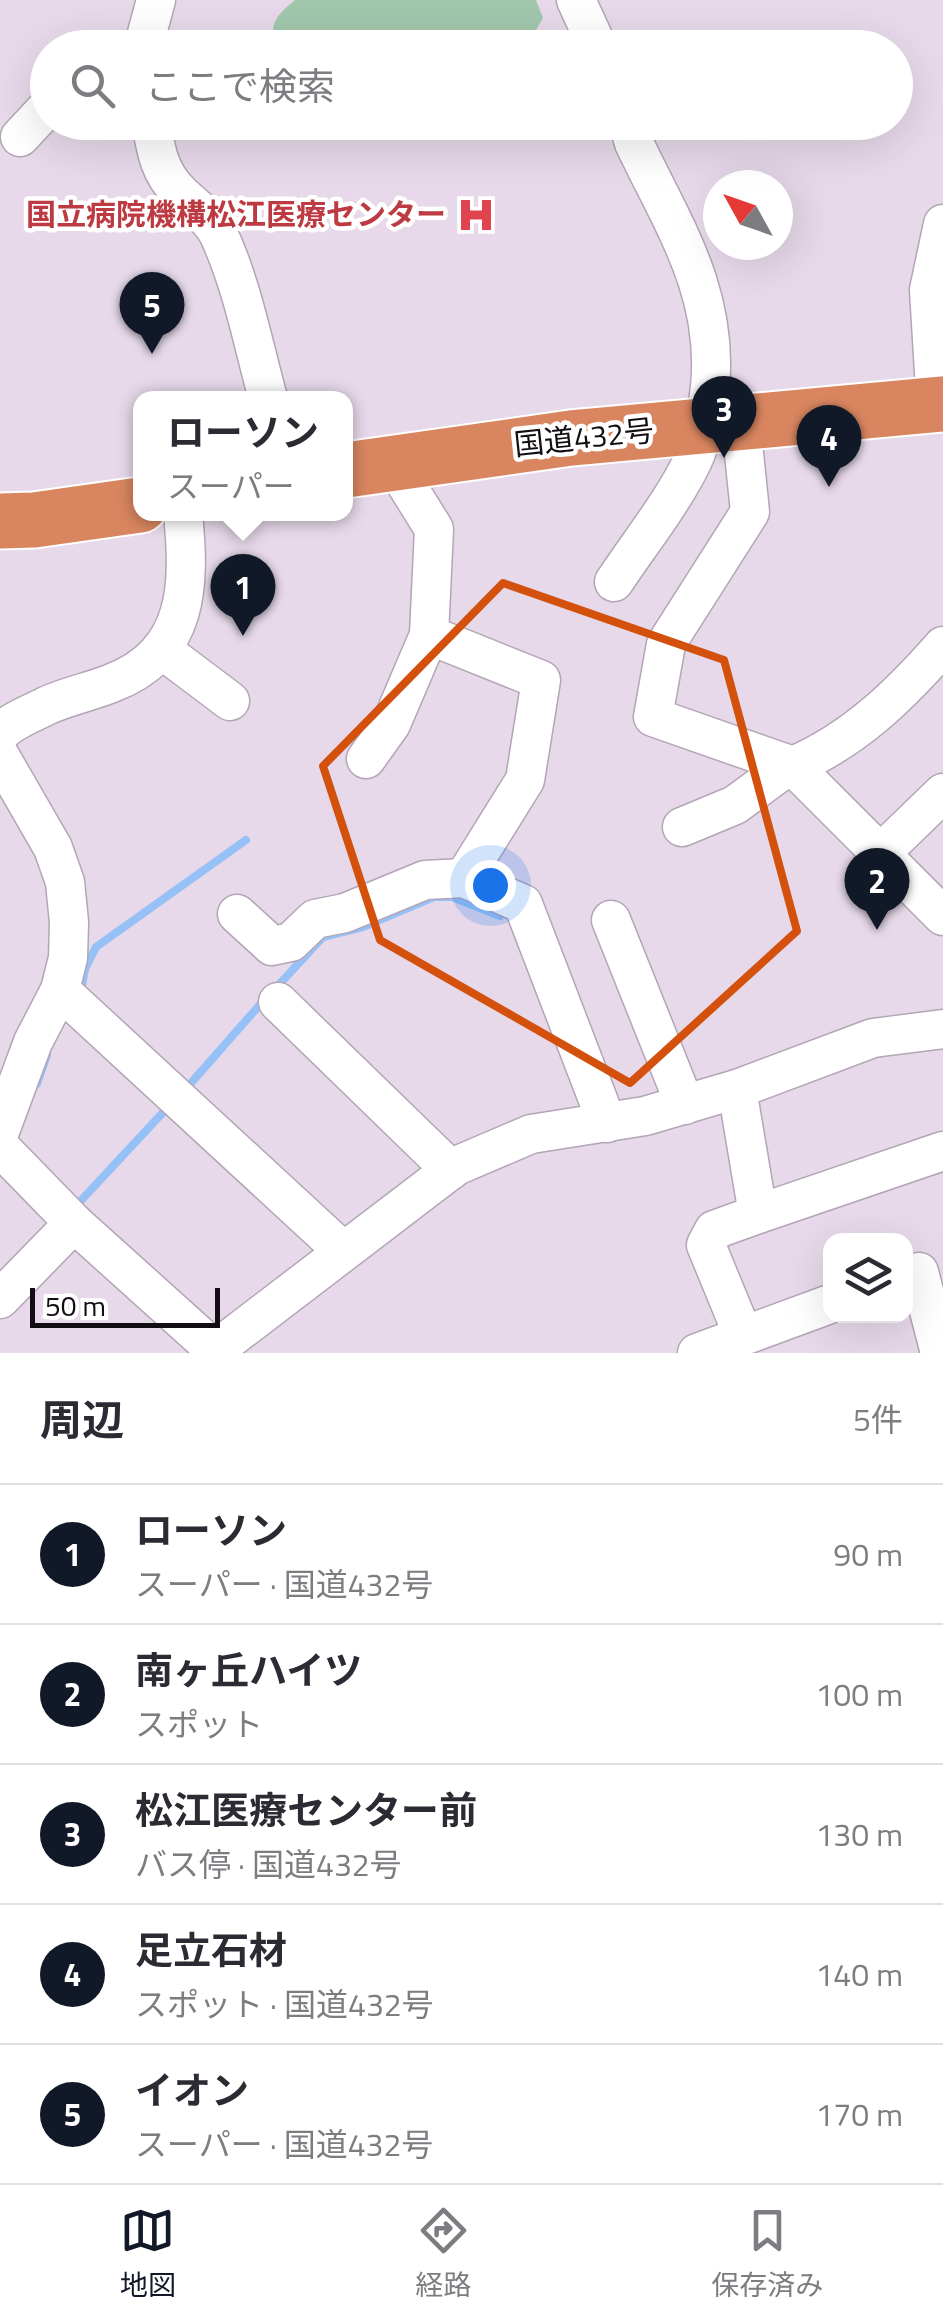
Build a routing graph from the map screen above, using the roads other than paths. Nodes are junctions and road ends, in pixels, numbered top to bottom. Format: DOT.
graph roads {
  1 [pos="156,0"];
  2 [pos="576,0"];
  3 [pos="147,30"];
  4 [pos="590,30"];
  5 [pos="30,126"];
  6 [pos="20,137"];
  7 [pos="154,140"];
  8 [pos="633,140"];
  9 [pos="943,224"];
  10 [pos="266,391"];
  11 [pos="939,404"];
  12 [pos="724,425"];
  13 [pos="371,466"];
  14 [pos="133,506"];
  15 [pos="0,521"];
  16 [pos="184,521"];
  17 [pos="614,582"];
  18 [pos="429,635"];
  19 [pos="943,646"];
  20 [pos="161,649"];
  21 [pos="230,701"];
  22 [pos="0,734"];
  23 [pos="366,759"];
  24 [pos="793,766"];
  25 [pos="4,773"];
  26 [pos="943,793"];
  27 [pos="682,827"];
  28 [pos="881,853"];
  29 [pos="464,878"];
  30 [pos="237,914"];
  31 [pos="943,916"];
  32 [pos="611,920"];
  33 [pos="70,999"];
  34 [pos="278,1002"];
  35 [pos="943,1029"];
  36 [pos="33,1042"];
  37 [pos="737,1089"];
  38 [pos="0,1098"];
  39 [pos="685,1104"];
  40 [pos="607,1123"];
  41 [pos="2,1148"];
  42 [pos="943,1151"];
  43 [pos="451,1170"];
  44 [pos="758,1214"];
  45 [pos="74,1223"];
  46 [pos="343,1252"];
  47 [pos="923,1271"];
  48 [pos="0,1299"];
  49 [pos="823,1307"];
  50 [pos="744,1335"];
  51 [pos="187,1343"];
  52 [pos="697,1353"];
  53 [pos="940,1353"];
  1 -- 3 [label="street"];
  2 -- 4 [label="street"];
  5 -- 6 [label="street"];
  7 -- 10 [label="street"];
  8 -- 12 [label="street"];
  9 -- 11 [label="street"];
  11 -- 12 [label="highway, 国道432号"];
  12 -- 13 [label="highway, 国道432号"];
  12 -- 17 [label="street"];
  12 -- 24 [label="street"];
  13 -- 18 [label="street"];
  14 -- 15 [label="highway"];
  16 -- 20 [label="street"];
  18 -- 23 [label="street"];
  18 -- 29 [label="street"];
  19 -- 24 [label="street"];
  20 -- 21 [label="street"];
  20 -- 22 [label="street"];
  24 -- 27 [label="street"];
  24 -- 28 [label="street"];
  25 -- 33 [label="street"];
  26 -- 28 [label="street"];
  28 -- 31 [label="street"];
  29 -- 30 [label="street"];
  29 -- 40 [label="street"];
  32 -- 39 [label="street"];
  33 -- 36 [label="street"];
  33 -- 46 [label="street"];
  34 -- 43 [label="street"];
  35 -- 37 [label="street"];
  36 -- 38 [label="street"];
  36 -- 41 [label="street"];
  37 -- 39 [label="street"];
  37 -- 44 [label="street"];
  39 -- 40 [label="street"];
  40 -- 43 [label="street"];
  41 -- 45 [label="street"];
  42 -- 44 [label="street"];
  43 -- 46 [label="street"];
  44 -- 50 [label="street"];
  45 -- 48 [label="street"];
  45 -- 51 [label="street"];
  46 -- 51 [label="street"];
  47 -- 53 [label="street"];
  49 -- 50 [label="street"];
  50 -- 52 [label="street"];
}
